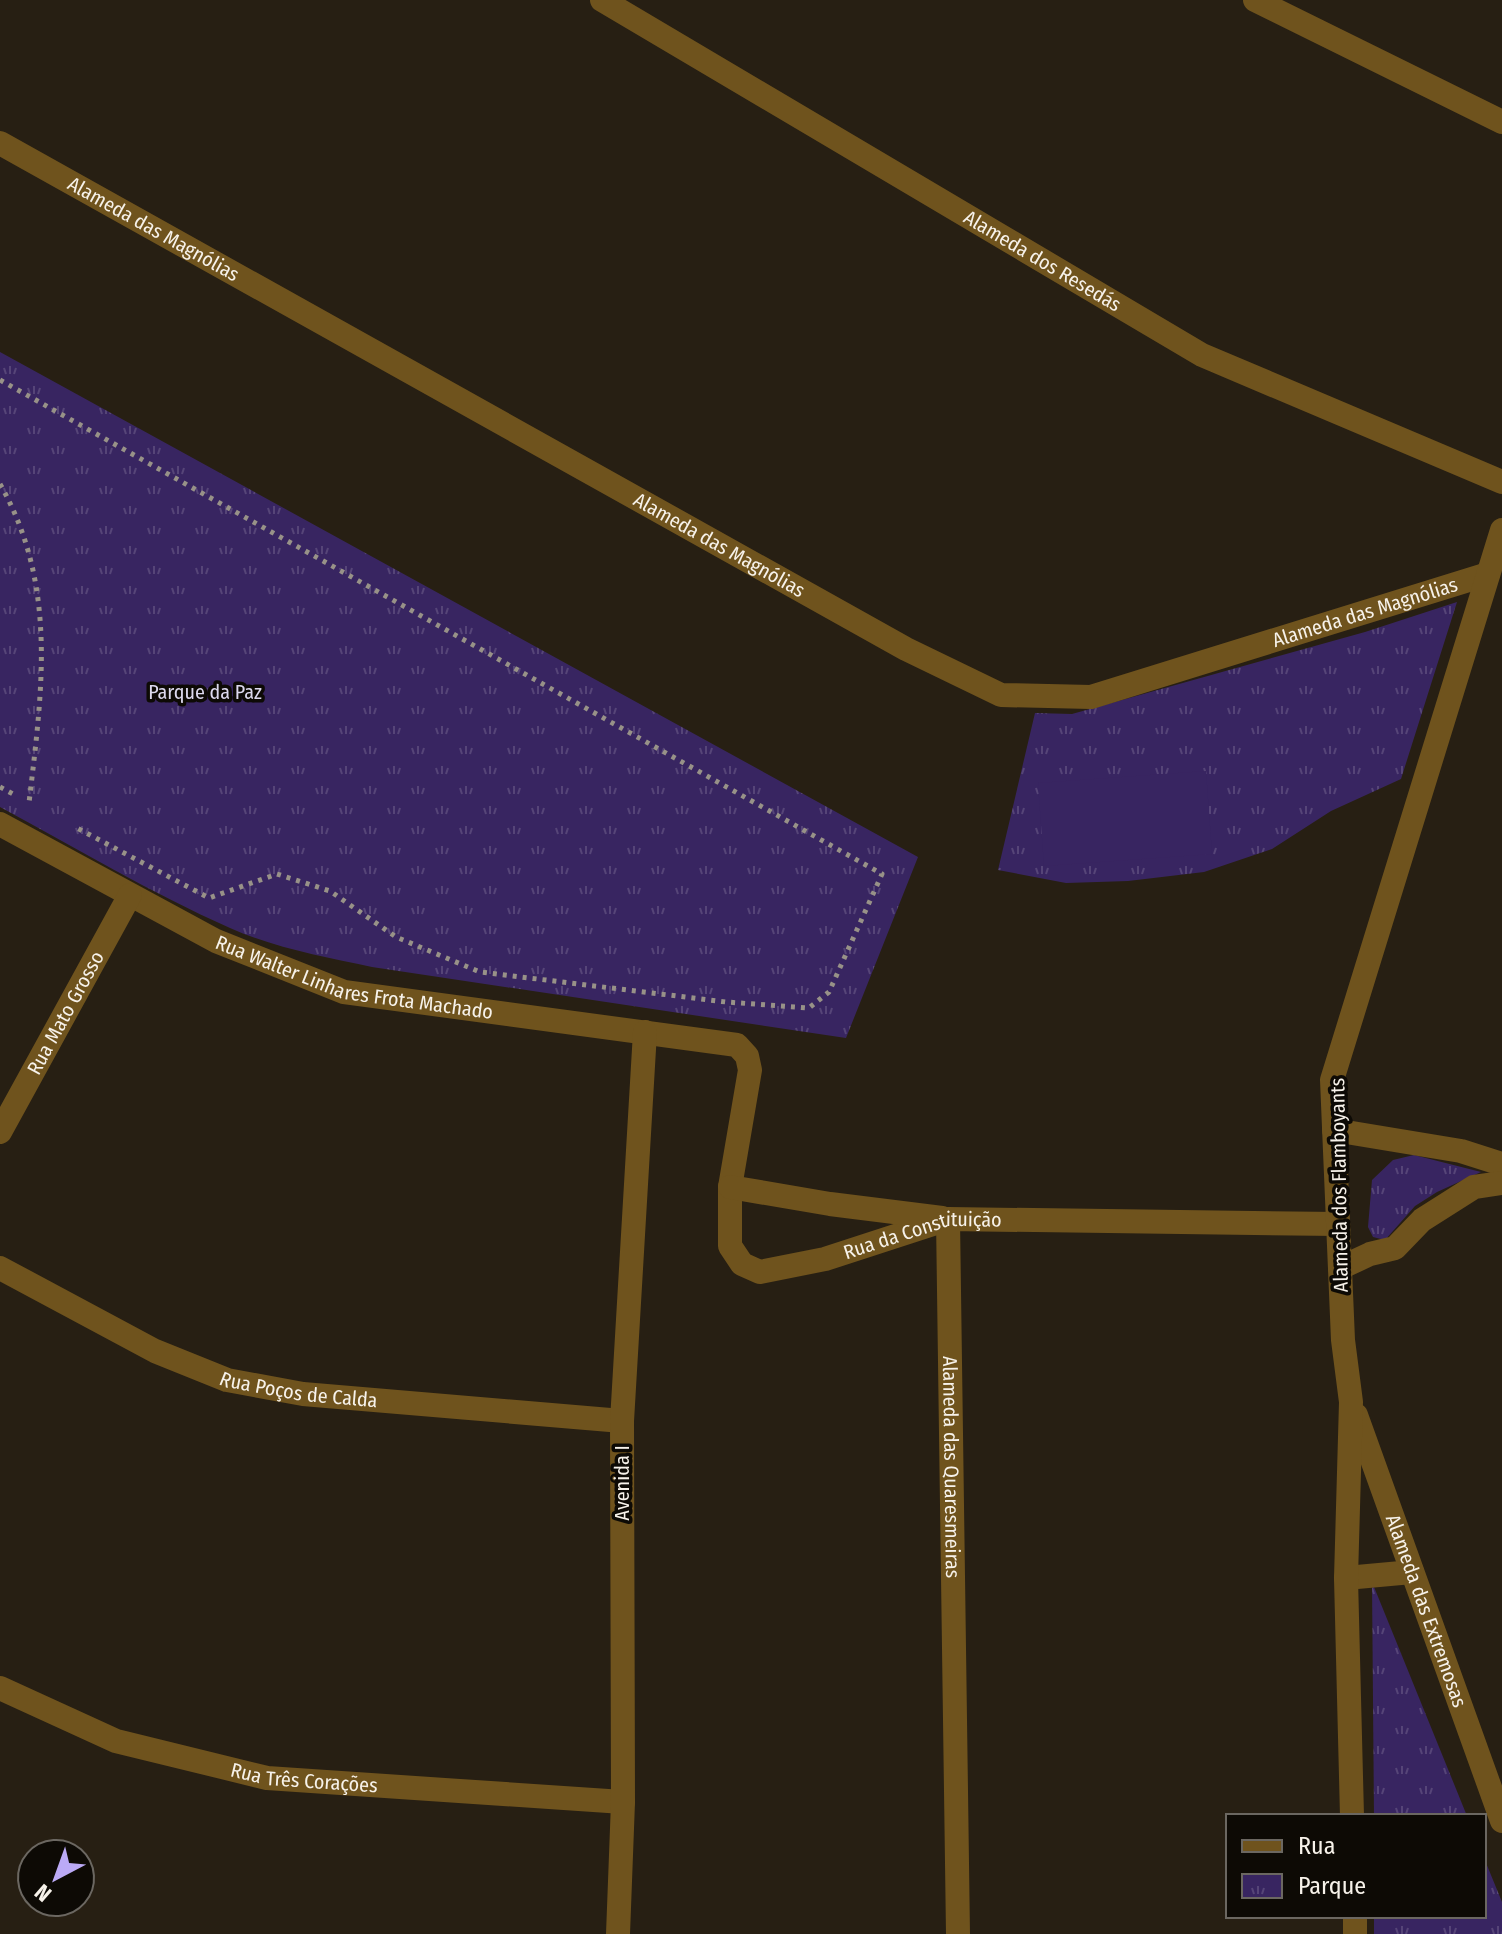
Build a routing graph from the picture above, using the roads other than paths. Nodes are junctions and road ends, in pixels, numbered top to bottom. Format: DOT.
graph roads {
  1 [pos="602,0"];
  2 [pos="1255,0"];
  3 [pos="1502,122"];
  4 [pos="0,143"];
  5 [pos="1502,482"];
  6 [pos="1502,530"];
  7 [pos="1488,574"];
  8 [pos="0,824"];
  9 [pos="130,895"];
  10 [pos="645,1032"];
  11 [pos="737,1045"];
  12 [pos="1334,1130"];
  13 [pos="0,1132"];
  14 [pos="1502,1164"];
  15 [pos="1502,1183"];
  16 [pos="730,1187"];
  17 [pos="948,1219"];
  18 [pos="1338,1224"];
  19 [pos="0,1268"];
  20 [pos="1340,1268"];
  21 [pos="1351,1402"];
  22 [pos="622,1421"];
  23 [pos="1412,1572"];
  24 [pos="1346,1578"];
  25 [pos="0,1688"];
  26 [pos="623,1802"];
  27 [pos="1352,1814"];
  28 [pos="1502,1821"];
  29 [pos="618,1934"];
  30 [pos="958,1934"];
  1 -- 5 [label="street, Alameda dos Resedás"];
  2 -- 3 [label="street"];
  4 -- 7 [label="street, Alameda das Magnólias"];
  6 -- 7 [label="street, Alameda dos Flamboyants"];
  7 -- 12 [label="street, Alameda dos Flamboyants"];
  8 -- 9 [label="street, Rua Walter Linhares Frota Machado"];
  9 -- 10 [label="street, Rua Walter Linhares Frota Machado"];
  9 -- 13 [label="street, Rua Mato Grosso"];
  10 -- 11 [label="street, Rua Walter Linhares Frota Machado"];
  10 -- 22 [label="street, Avenida I"];
  11 -- 16 [label="street, Rua da Constituição"];
  12 -- 14 [label="street"];
  12 -- 18 [label="street, Alameda dos Flamboyants"];
  15 -- 20 [label="street"];
  16 -- 17 [label="street"];
  16 -- 17 [label="street, Rua da Constituição"];
  17 -- 18 [label="street, Rua da Constituição"];
  17 -- 30 [label="street, Alameda das Quaresmeiras"];
  18 -- 20 [label="street, Alameda dos Flamboyants"];
  19 -- 22 [label="street, Rua Poços de Calda"];
  20 -- 21 [label="street, Alameda dos Flamboyants"];
  21 -- 23 [label="street, Alameda das Extremosas"];
  21 -- 24 [label="street, Alameda dos Flamboyants"];
  22 -- 26 [label="street, Avenida I"];
  23 -- 24 [label="street"];
  23 -- 28 [label="street, Alameda das Extremosas"];
  24 -- 27 [label="street, Alameda dos Flamboyants"];
  25 -- 26 [label="street, Rua Três Corações"];
  26 -- 29 [label="street, Avenida I"];
}
